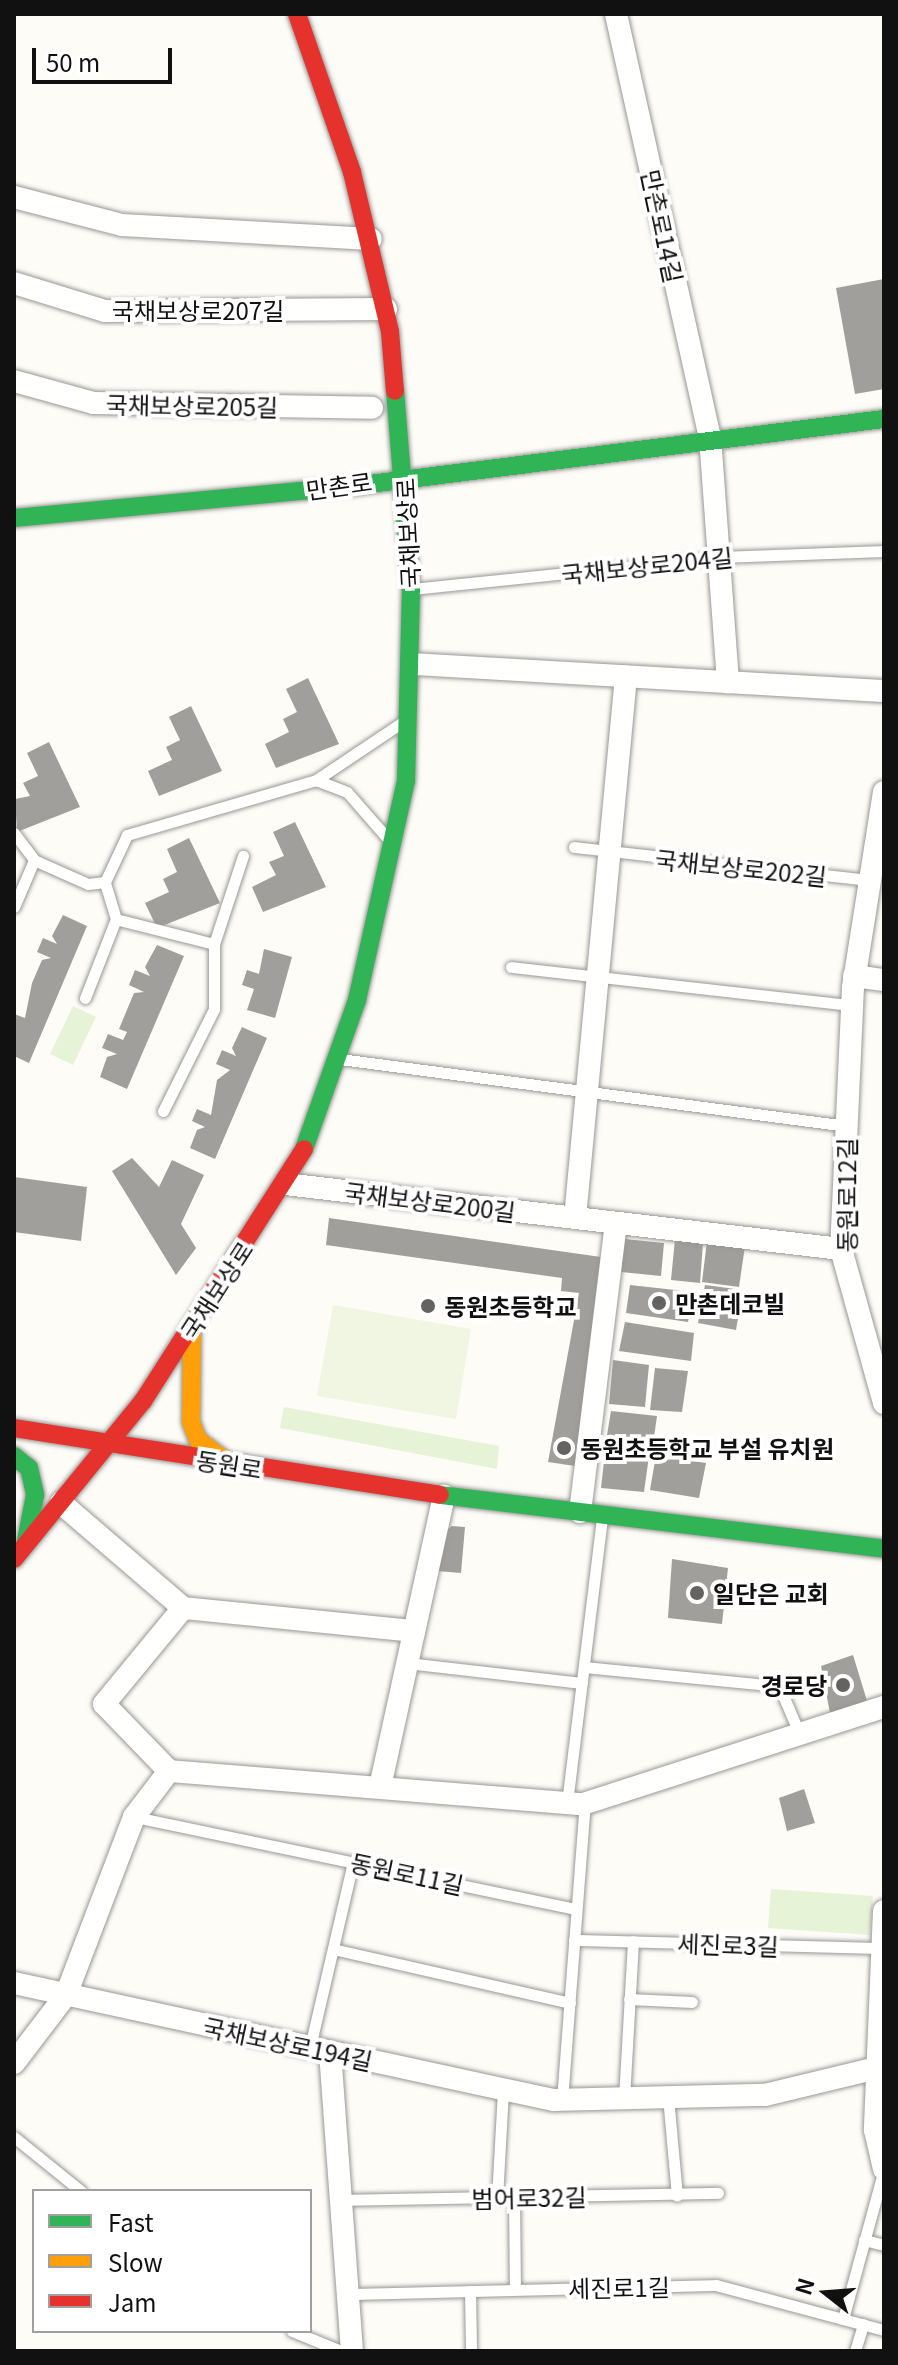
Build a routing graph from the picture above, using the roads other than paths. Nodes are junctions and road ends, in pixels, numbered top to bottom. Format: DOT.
graph roads {
  1 [pos="297,14"];
  2 [pos="616,14"];
  3 [pos="14,197"];
  4 [pos="371,239"];
  5 [pos="14,283"];
  6 [pos="386,309"];
  7 [pos="14,381"];
  8 [pos="372,408"];
  9 [pos="884,419"];
  10 [pos="710,437"];
  11 [pos="405,474"];
  12 [pos="14,518"];
  13 [pos="884,551"];
  14 [pos="720,557"];
  15 [pos="411,589"];
  16 [pos="413,664"];
  17 [pos="626,676"];
  18 [pos="728,682"];
  19 [pos="884,691"];
  20 [pos="410,716"];
  21 [pos="316,780"];
  22 [pos="884,792"];
  23 [pos="14,833"];
  24 [pos="392,845"];
  25 [pos="574,847"];
  26 [pos="613,854"];
  27 [pos="243,856"];
  28 [pos="34,860"];
  29 [pos="870,880"];
  30 [pos="105,882"];
  31 [pos="14,907"];
  32 [pos="116,919"];
  33 [pos="214,944"];
  34 [pos="511,967"];
  35 [pos="854,976"];
  36 [pos="598,977"];
  37 [pos="884,980"];
  38 [pos="85,998"];
  39 [pos="852,1005"];
  40 [pos="340,1059"];
  41 [pos="588,1092"];
  42 [pos="163,1111"];
  43 [pos="847,1126"];
  44 [pos="285,1184"];
  45 [pos="575,1218"];
  46 [pos="616,1223"];
  47 [pos="841,1249"];
  48 [pos="192,1328"];
  49 [pos="884,1403"];
  50 [pos="14,1428"];
  51 [pos="111,1442"];
  52 [pos="14,1456"];
  53 [pos="232,1465"];
  54 [pos="444,1496"];
  55 [pos="61,1503"];
  56 [pos="591,1514"];
  57 [pos="884,1549"];
  58 [pos="19,1553"];
  59 [pos="183,1608"];
  60 [pos="414,1631"];
  61 [pos="407,1663"];
  62 [pos="584,1667"];
  63 [pos="582,1683"];
  64 [pos="884,1707"];
  65 [pos="800,1735"];
  66 [pos="169,1771"];
  67 [pos="380,1787"];
  68 [pos="576,1803"];
  69 [pos="134,1817"];
  70 [pos="353,1862"];
  71 [pos="575,1909"];
  72 [pos="884,1911"];
  73 [pos="883,1934"];
  74 [pos="574,1940"];
  75 [pos="633,1941"];
  76 [pos="333,1949"];
  77 [pos="14,1983"];
  78 [pos="66,1995"];
  79 [pos="629,1999"];
  80 [pos="692,2002"];
  81 [pos="570,2003"];
  82 [pos="882,2018"];
  83 [pos="320,2050"];
  84 [pos="14,2063"];
  85 [pos="877,2068"];
  86 [pos="503,2090"];
  87 [pos="668,2097"];
  88 [pos="624,2098"];
  89 [pos="562,2100"];
  90 [pos="880,2104"];
  91 [pos="14,2137"];
  92 [pos="884,2169"];
  93 [pos="79,2189"];
  94 [pos="718,2193"];
  95 [pos="677,2196"];
  96 [pos="514,2197"];
  97 [pos="497,2198"];
  98 [pos="341,2200"];
  99 [pos="864,2240"];
  100 [pos="884,2245"];
  101 [pos="515,2289"];
  102 [pos="470,2291"];
  103 [pos="348,2294"];
  104 [pos="843,2319"];
  105 [pos="863,2324"];
  106 [pos="884,2330"];
  107 [pos="297,2333"];
  108 [pos="341,2351"];
  109 [pos="352,2351"];
  110 [pos="471,2351"];
  111 [pos="855,2351"];
  1 -- 4 [label="main road, 국채보상로"];
  2 -- 10 [label="street, 만촌로14길"];
  3 -- 4 [label="street"];
  4 -- 6 [label="main road, 국채보상로"];
  5 -- 6 [label="street, 국채보상로207길"];
  6 -- 11 [label="main road, 국채보상로"];
  7 -- 8 [label="street, 국채보상로205길"];
  9 -- 10 [label="main road, 만촌로"];
  10 -- 11 [label="main road, 만촌로"];
  10 -- 14 [label="street"];
  11 -- 12 [label="main road, 만촌로"];
  11 -- 15 [label="main road, 국채보상로"];
  13 -- 14 [label="lane, 국채보상로204길"];
  14 -- 15 [label="lane, 국채보상로204길"];
  14 -- 18 [label="street"];
  15 -- 16 [label="main road, 국채보상로"];
  16 -- 17 [label="street"];
  16 -- 20 [label="main road, 국채보상로"];
  17 -- 18 [label="street"];
  17 -- 26 [label="street"];
  18 -- 19 [label="street"];
  20 -- 21 [label="lane"];
  20 -- 24 [label="main road, 국채보상로"];
  21 -- 24 [label="lane"];
  21 -- 30 [label="lane"];
  22 -- 29 [label="street, 동원로12길"];
  23 -- 28 [label="lane"];
  24 -- 40 [label="main road, 국채보상로"];
  25 -- 26 [label="lane, 국채보상로202길"];
  26 -- 29 [label="lane, 국채보상로202길"];
  26 -- 36 [label="street"];
  27 -- 33 [label="lane"];
  28 -- 30 [label="lane"];
  28 -- 31 [label="lane"];
  29 -- 35 [label="street, 동원로12길"];
  30 -- 32 [label="lane"];
  32 -- 33 [label="lane"];
  32 -- 38 [label="lane"];
  33 -- 42 [label="lane"];
  34 -- 36 [label="lane"];
  35 -- 37 [label="street"];
  35 -- 39 [label="street, 동원로12길"];
  36 -- 39 [label="lane"];
  36 -- 41 [label="street"];
  39 -- 43 [label="street, 동원로12길"];
  40 -- 41 [label="lane"];
  40 -- 44 [label="main road, 국채보상로"];
  41 -- 43 [label="lane, 동원로12길"];
  41 -- 45 [label="street"];
  43 -- 47 [label="street, 동원로12길"];
  44 -- 45 [label="street, 국채보상로200길"];
  44 -- 48 [label="main road, 국채보상로"];
  45 -- 46 [label="street, 국채보상로200길"];
  46 -- 47 [label="street, 국채보상로200길"];
  46 -- 56 [label="street"];
  47 -- 49 [label="street, 동원로12길"];
  48 -- 51 [label="main road, 국채보상로"];
  48 -- 53 [label="main road"];
  50 -- 51 [label="main road, 동원로"];
  51 -- 53 [label="main road, 동원로"];
  51 -- 55 [label="main road, 국채보상로"];
  52 -- 58 [label="main road"];
  53 -- 54 [label="main road, 동원로"];
  54 -- 56 [label="main road, 동원로"];
  54 -- 60 [label="street"];
  55 -- 58 [label="main road, 국채보상로"];
  55 -- 59 [label="street"];
  56 -- 57 [label="main road, 동원로"];
  56 -- 62 [label="lane"];
  59 -- 60 [label="street"];
  59 -- 66 [label="street"];
  60 -- 61 [label="street"];
  61 -- 63 [label="lane"];
  61 -- 67 [label="street"];
  62 -- 63 [label="lane"];
  62 -- 65 [label="lane"];
  63 -- 68 [label="lane"];
  64 -- 65 [label="street"];
  65 -- 68 [label="street"];
  66 -- 67 [label="street"];
  66 -- 69 [label="street"];
  67 -- 68 [label="street"];
  68 -- 71 [label="lane"];
  69 -- 70 [label="lane, 동원로11길"];
  69 -- 78 [label="street"];
  70 -- 71 [label="lane, 동원로11길"];
  70 -- 76 [label="lane"];
  71 -- 74 [label="lane"];
  72 -- 73 [label="street"];
  73 -- 75 [label="lane, 세진로3길"];
  73 -- 82 [label="street"];
  74 -- 75 [label="lane, 세진로3길"];
  74 -- 81 [label="lane"];
  75 -- 79 [label="lane"];
  76 -- 81 [label="lane"];
  76 -- 83 [label="lane"];
  77 -- 78 [label="street, 국채보상로194길"];
  78 -- 83 [label="street, 국채보상로194길"];
  78 -- 84 [label="street"];
  79 -- 80 [label="lane"];
  79 -- 88 [label="lane"];
  81 -- 89 [label="lane"];
  82 -- 85 [label="street"];
  83 -- 86 [label="street, 국채보상로194길"];
  83 -- 98 [label="street"];
  85 -- 87 [label="street, 국채보상로194길"];
  85 -- 90 [label="street"];
  86 -- 89 [label="street, 국채보상로194길"];
  86 -- 97 [label="lane"];
  87 -- 88 [label="street, 국채보상로194길"];
  87 -- 95 [label="lane"];
  88 -- 89 [label="street, 국채보상로194길"];
  90 -- 92 [label="street"];
  91 -- 93 [label="lane"];
  92 -- 99 [label="lane"];
  94 -- 95 [label="lane, 범어로32길"];
  95 -- 96 [label="lane, 범어로32길"];
  96 -- 97 [label="lane, 범어로32길"];
  96 -- 101 [label="lane"];
  97 -- 98 [label="lane, 범어로32길"];
  98 -- 103 [label="street"];
  99 -- 100 [label="lane"];
  99 -- 104 [label="lane"];
  101 -- 102 [label="lane, 세진로1길"];
  101 -- 104 [label="lane, 세진로1길"];
  102 -- 103 [label="lane, 세진로1길"];
  102 -- 110 [label="lane"];
  103 -- 109 [label="street"];
  104 -- 105 [label="lane, 세진로1길"];
  105 -- 106 [label="lane, 세진로1길"];
  105 -- 111 [label="lane"];
  107 -- 108 [label="lane"];
}
